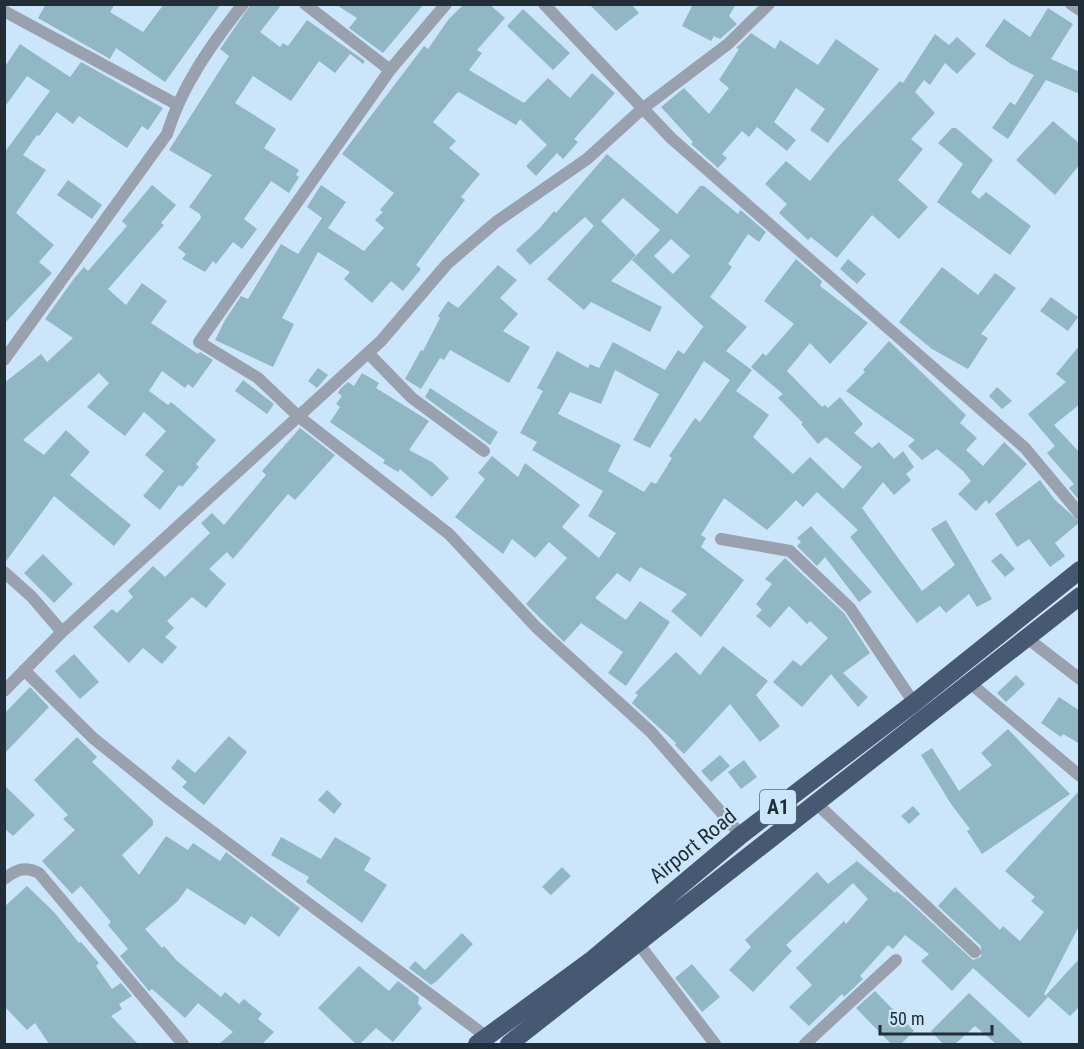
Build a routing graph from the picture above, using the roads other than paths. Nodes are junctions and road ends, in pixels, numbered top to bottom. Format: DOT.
graph roads {
  1 [pos="243,4"];
  2 [pos="305,4"];
  3 [pos="446,4"];
  4 [pos="544,4"];
  5 [pos="769,4"];
  6 [pos="1071,4"];
  7 [pos="1080,10"];
  8 [pos="4,11"];
  9 [pos="390,70"];
  10 [pos="176,104"];
  11 [pos="642,110"];
  12 [pos="368,353"];
  13 [pos="4,360"];
  14 [pos="298,416"];
  15 [pos="484,452"];
  16 [pos="1080,514"];
  17 [pos="721,539"];
  18 [pos="1080,570"];
  19 [pos="4,572"];
  20 [pos="1080,596"];
  21 [pos="62,632"];
  22 [pos="1027,638"];
  23 [pos="24,670"];
  24 [pos="1080,679"];
  25 [pos="970,683"];
  26 [pos="4,691"];
  27 [pos="914,703"];
  28 [pos="1080,776"];
  29 [pos="817,804"];
  30 [pos="741,835"];
  31 [pos="4,879"];
  32 [pos="638,943"];
  33 [pos="975,952"];
  34 [pos="896,960"];
  35 [pos="482,1041"];
  36 [pos="183,1044"];
  37 [pos="509,1044"];
  38 [pos="715,1044"];
  39 [pos="805,1044"];
  1 -- 10 [label="street"];
  2 -- 9 [label="street"];
  3 -- 9 [label="street"];
  4 -- 11 [label="street"];
  5 -- 11 [label="street"];
  6 -- 7 [label="street"];
  8 -- 10 [label="street"];
  9 -- 14 [label="street"];
  10 -- 13 [label="street"];
  11 -- 12 [label="street"];
  11 -- 16 [label="street"];
  12 -- 14 [label="street"];
  12 -- 15 [label="street"];
  14 -- 21 [label="street"];
  14 -- 30 [label="street"];
  17 -- 27 [label="street"];
  18 -- 27 [label="highway, Airport Road / A1"];
  19 -- 21 [label="street"];
  20 -- 22 [label="highway, Airport Road / A1"];
  21 -- 23 [label="street"];
  22 -- 24 [label="street"];
  22 -- 25 [label="highway, Airport Road / A1"];
  23 -- 26 [label="street"];
  23 -- 35 [label="street"];
  25 -- 28 [label="street"];
  25 -- 29 [label="highway, Airport Road / A1"];
  27 -- 30 [label="highway, Airport Road / A1"];
  29 -- 32 [label="highway, Airport Road / A1"];
  29 -- 33 [label="street"];
  30 -- 35 [label="highway, Airport Road / A1"];
  31 -- 36 [label="street"];
  32 -- 37 [label="highway, Airport Road / A1"];
  32 -- 38 [label="street"];
  34 -- 39 [label="street"];
}
